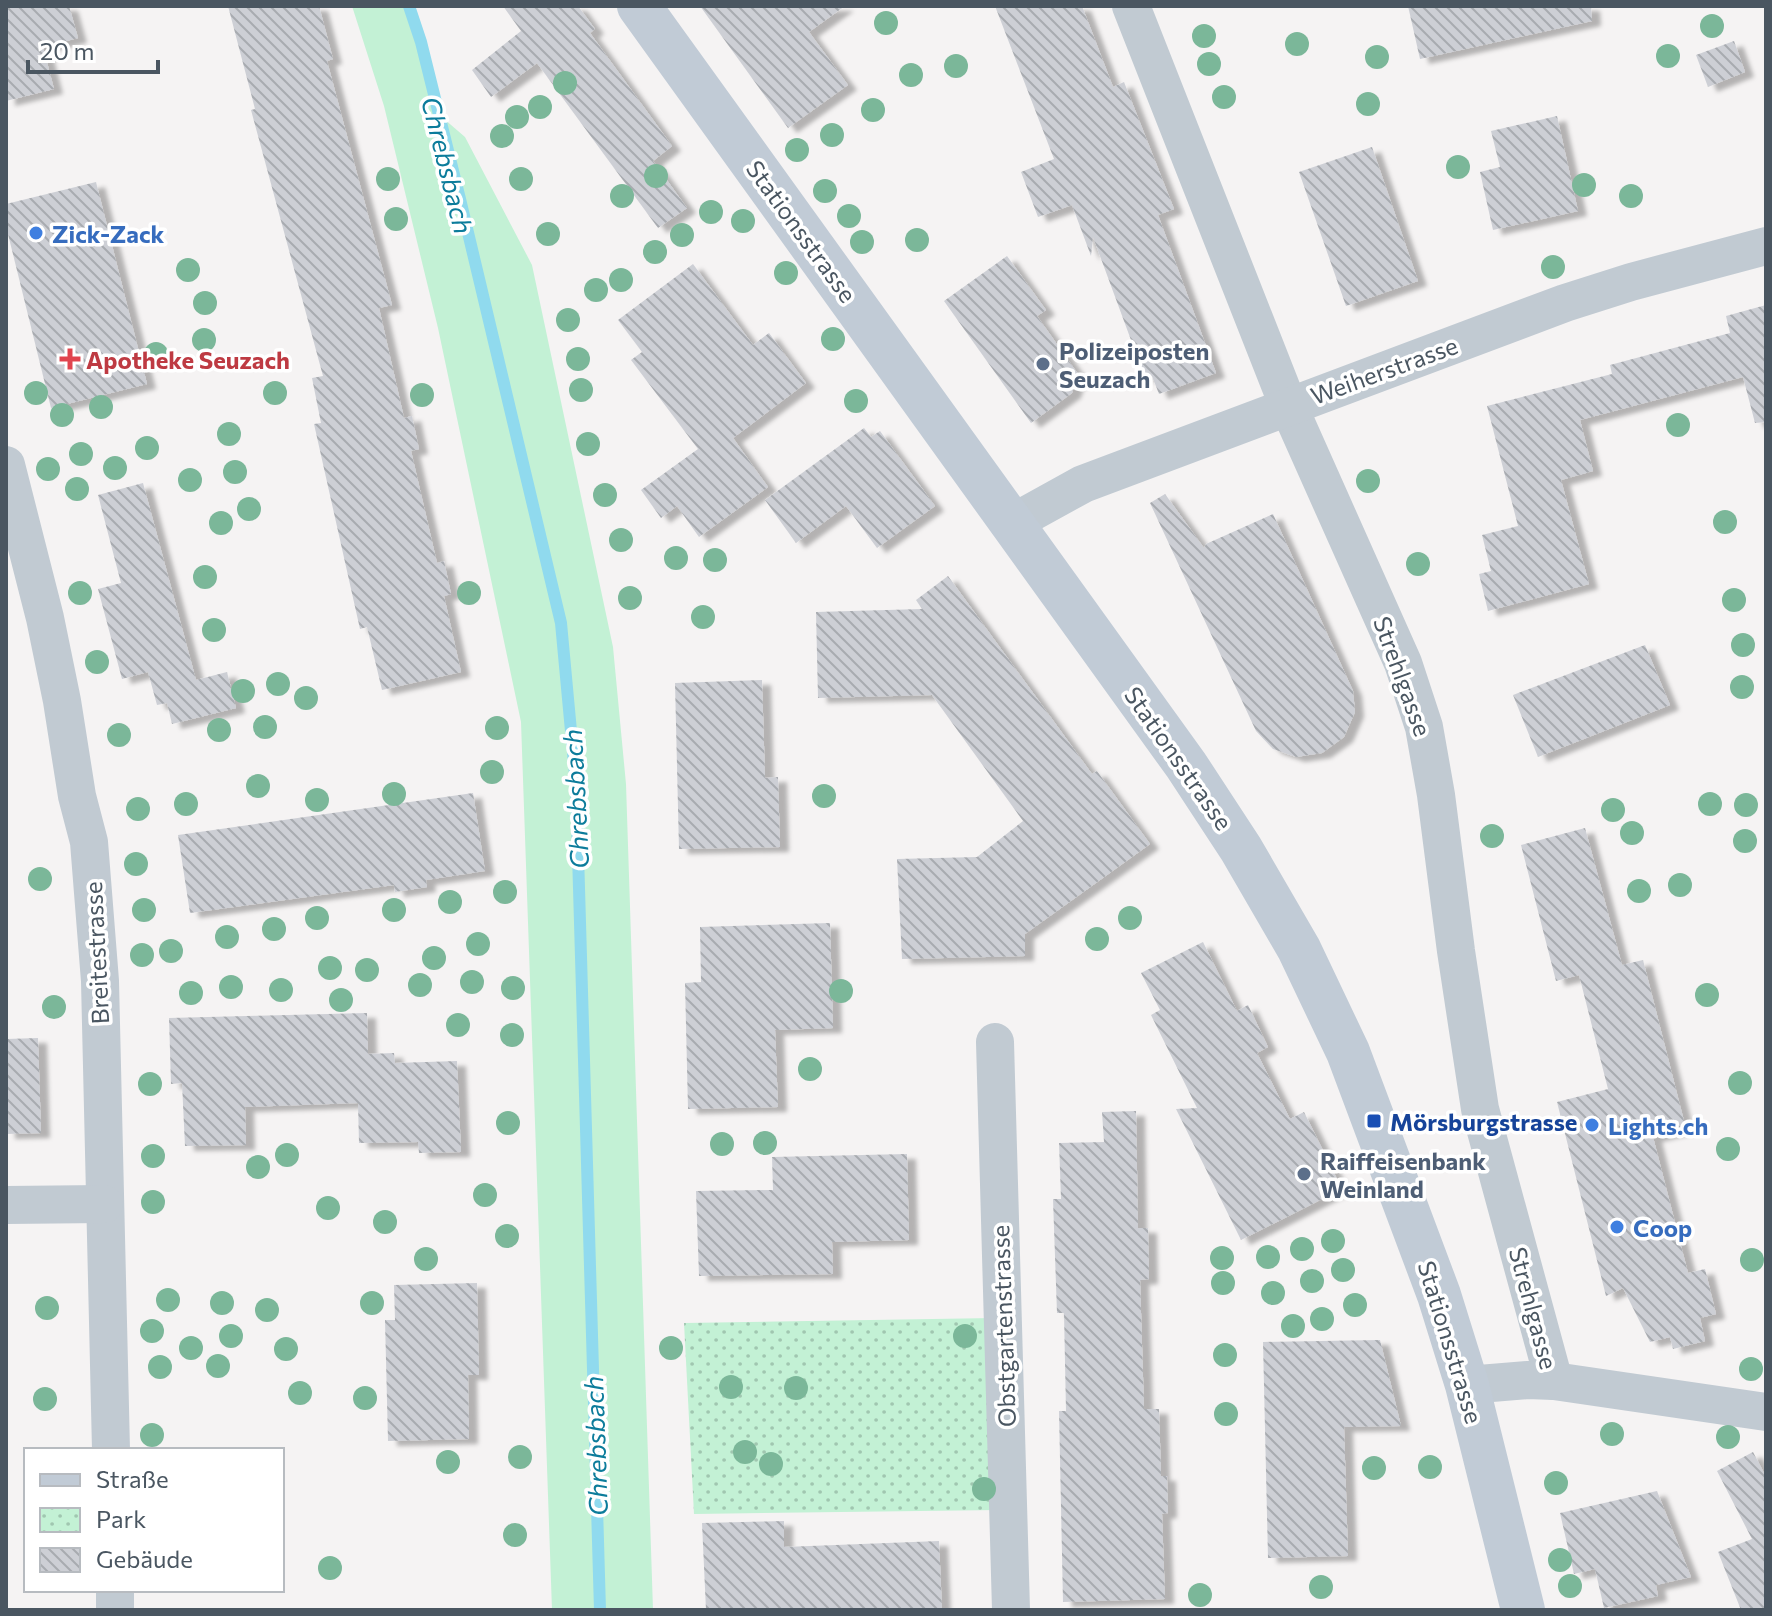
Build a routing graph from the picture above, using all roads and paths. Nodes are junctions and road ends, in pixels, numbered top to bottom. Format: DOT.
graph roads {
  1 [pos="639,6"];
  2 [pos="1131,6"];
  3 [pos="1766,246"];
  4 [pos="1288,405"];
  5 [pos="9,488"];
  6 [pos="1012,523"];
  7 [pos="995,1042"];
  8 [pos="104,1204"];
  9 [pos="6,1205"];
  10 [pos="1554,1381"];
  11 [pos="1467,1385"];
  12 [pos="1766,1412"];
  13 [pos="111,1448"];
  14 [pos="1011,1610"];
  15 [pos="1523,1610"];
  1 -- 6 [label="main road, Stationsstrasse"];
  2 -- 4 [label="street, Strehlgasse"];
  3 -- 4 [label="street, Weiherstrasse"];
  4 -- 6 [label="street, Weiherstrasse"];
  4 -- 10 [label="street, Strehlgasse"];
  5 -- 8 [label="street, Breitestrasse"];
  6 -- 11 [label="main road, Stationsstrasse"];
  7 -- 14 [label="street, Obstgartenstrasse"];
  8 -- 9 [label="street"];
  8 -- 13 [label="street, Breitestrasse"];
  10 -- 11 [label="street"];
  10 -- 12 [label="street"];
  11 -- 15 [label="main road, Stationsstrasse"];
}
